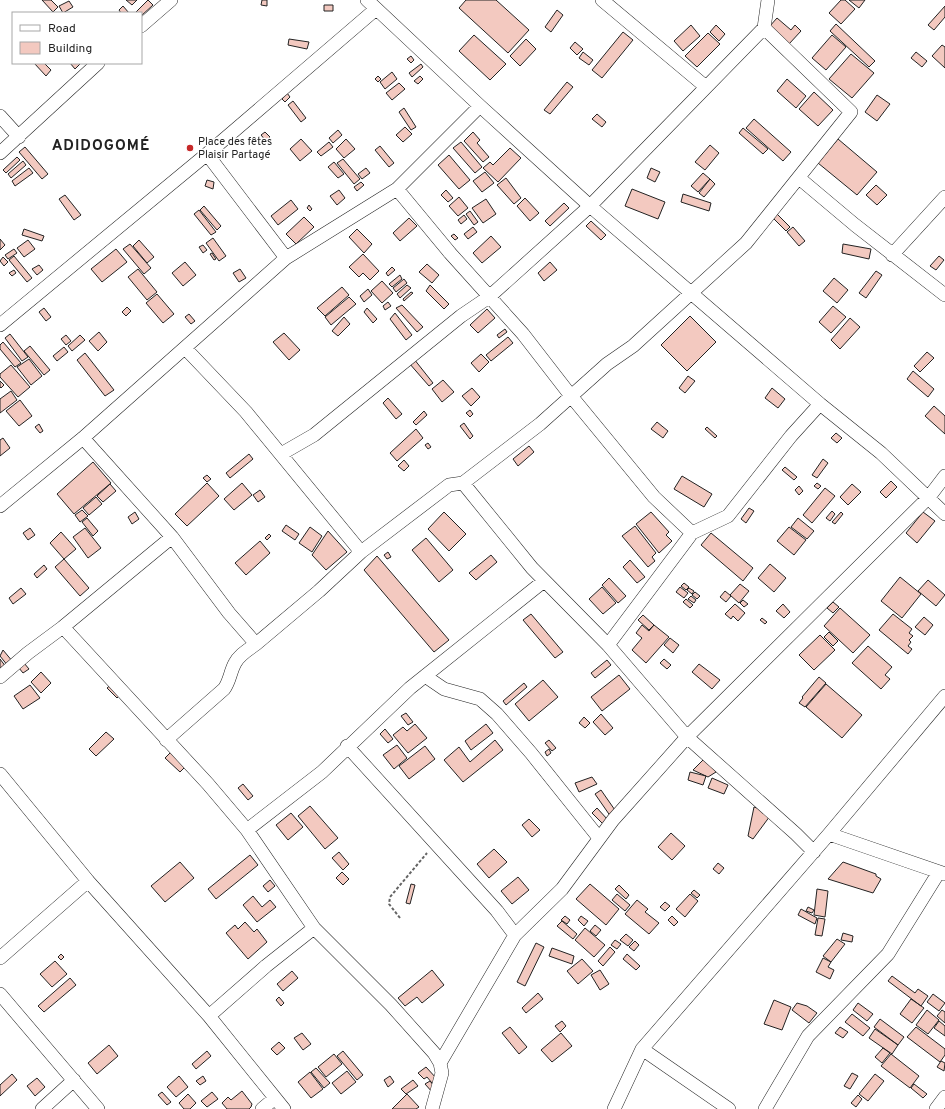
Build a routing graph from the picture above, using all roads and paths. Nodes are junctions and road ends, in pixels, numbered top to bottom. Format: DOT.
graph roads {
  1 [pos="170,0"];
  2 [pos="602,0"];
  3 [pos="768,0"];
  4 [pos="372,4"];
  5 [pos="142,25"];
  6 [pos="764,28"];
  7 [pos="97,64"];
  8 [pos="706,87"];
  9 [pos="480,106"];
  10 [pos="0,116"];
  11 [pos="19,137"];
  12 [pos="0,153"];
  13 [pos="207,154"];
  14 [pos="799,178"];
  15 [pos="397,188"];
  16 [pos="945,197"];
  17 [pos="590,206"];
  18 [pos="892,255"];
  19 [pos="286,258"];
  20 [pos="692,292"];
  21 [pos="945,295"];
  22 [pos="489,297"];
  23 [pos="0,325"];
  24 [pos="184,348"];
  25 [pos="570,396"];
  26 [pos="820,404"];
  27 [pos="83,438"];
  28 [pos="281,454"];
  29 [pos="945,476"];
  30 [pos="463,483"];
  31 [pos="929,497"];
  32 [pos="0,506"];
  33 [pos="945,514"];
  34 [pos="692,532"];
  35 [pos="172,537"];
  36 [pos="361,552"];
  37 [pos="544,581"];
  38 [pos="63,627"];
  39 [pos="256,644"];
  40 [pos="608,645"];
  41 [pos="425,676"];
  42 [pos="0,677"];
  43 [pos="945,696"];
  44 [pos="687,737"];
  45 [pos="166,740"];
  46 [pos="347,746"];
  47 [pos="1,776"];
  48 [pos="247,830"];
  49 [pos="830,834"];
  50 [pos="599,838"];
  51 [pos="435,845"];
  52 [pos="814,852"];
  53 [pos="942,873"];
  54 [pos="88,881"];
  55 [pos="400,918"];
  56 [pos="314,928"];
  57 [pos="516,935"];
  58 [pos="0,958"];
  59 [pos="0,994"];
  60 [pos="209,1016"];
  61 [pos="642,1049"];
  62 [pos="440,1063"];
  63 [pos="74,1080"];
  64 [pos="945,1097"];
  65 [pos="275,1098"];
  66 [pos="42,1109"];
  67 [pos="98,1109"];
  68 [pos="262,1109"];
  69 [pos="284,1109"];
  70 [pos="432,1109"];
  71 [pos="614,1109"];
  72 [pos="729,1109"];
  73 [pos="765,1109"];
  74 [pos="936,1109"];
  1 -- 5 [label="street"];
  2 -- 8 [label="street"];
  3 -- 6 [label="street"];
  4 -- 9 [label="street"];
  4 -- 13 [label="street"];
  6 -- 8 [label="street"];
  6 -- 14 [label="street"];
  7 -- 11 [label="street"];
  8 -- 17 [label="street"];
  9 -- 15 [label="street"];
  9 -- 17 [label="street"];
  10 -- 11 [label="street"];
  11 -- 12 [label="street"];
  13 -- 19 [label="street"];
  13 -- 23 [label="street"];
  14 -- 18 [label="street"];
  14 -- 20 [label="street"];
  15 -- 19 [label="street"];
  15 -- 22 [label="street"];
  16 -- 18 [label="street"];
  17 -- 20 [label="street"];
  17 -- 22 [label="street"];
  18 -- 21 [label="street"];
  19 -- 24 [label="street"];
  20 -- 25 [label="street"];
  20 -- 26 [label="street"];
  22 -- 25 [label="street"];
  22 -- 28 [label="street"];
  24 -- 27 [label="street"];
  24 -- 28 [label="street"];
  25 -- 30 [label="street"];
  25 -- 34 [label="street"];
  26 -- 31 [label="street"];
  26 -- 34 [label="street"];
  27 -- 32 [label="street"];
  27 -- 35 [label="street"];
  28 -- 36 [label="street"];
  29 -- 31 [label="street"];
  30 -- 36 [label="street"];
  30 -- 37 [label="street"];
  31 -- 33 [label="street"];
  31 -- 44 [label="street"];
  34 -- 40 [label="street"];
  35 -- 38 [label="street"];
  35 -- 39 [label="street"];
  36 -- 39 [label="street"];
  37 -- 40 [label="street"];
  37 -- 41 [label="street"];
  38 -- 42 [label="street"];
  38 -- 45 [label="street"];
  39 -- 45 [label="street"];
  40 -- 44 [label="street"];
  41 -- 46 [label="street"];
  41 -- 50 [label="street"];
  43 -- 49 [label="street"];
  44 -- 50 [label="street"];
  44 -- 52 [label="street"];
  45 -- 48 [label="street"];
  46 -- 48 [label="street"];
  46 -- 51 [label="street"];
  47 -- 54 [label="street"];
  48 -- 56 [label="street"];
  49 -- 52 [label="street"];
  49 -- 53 [label="street"];
  50 -- 57 [label="street"];
  51 -- 55 [label="path"];
  51 -- 57 [label="street"];
  52 -- 61 [label="street"];
  53 -- 73 [label="street"];
  54 -- 58 [label="street"];
  54 -- 60 [label="street"];
  56 -- 60 [label="street"];
  56 -- 62 [label="street"];
  57 -- 62 [label="street"];
  59 -- 63 [label="street"];
  60 -- 65 [label="street"];
  61 -- 71 [label="street"];
  61 -- 72 [label="street"];
  62 -- 70 [label="street"];
  63 -- 66 [label="street"];
  63 -- 67 [label="street"];
  64 -- 74 [label="street"];
  65 -- 68 [label="street"];
  65 -- 69 [label="street"];
}
